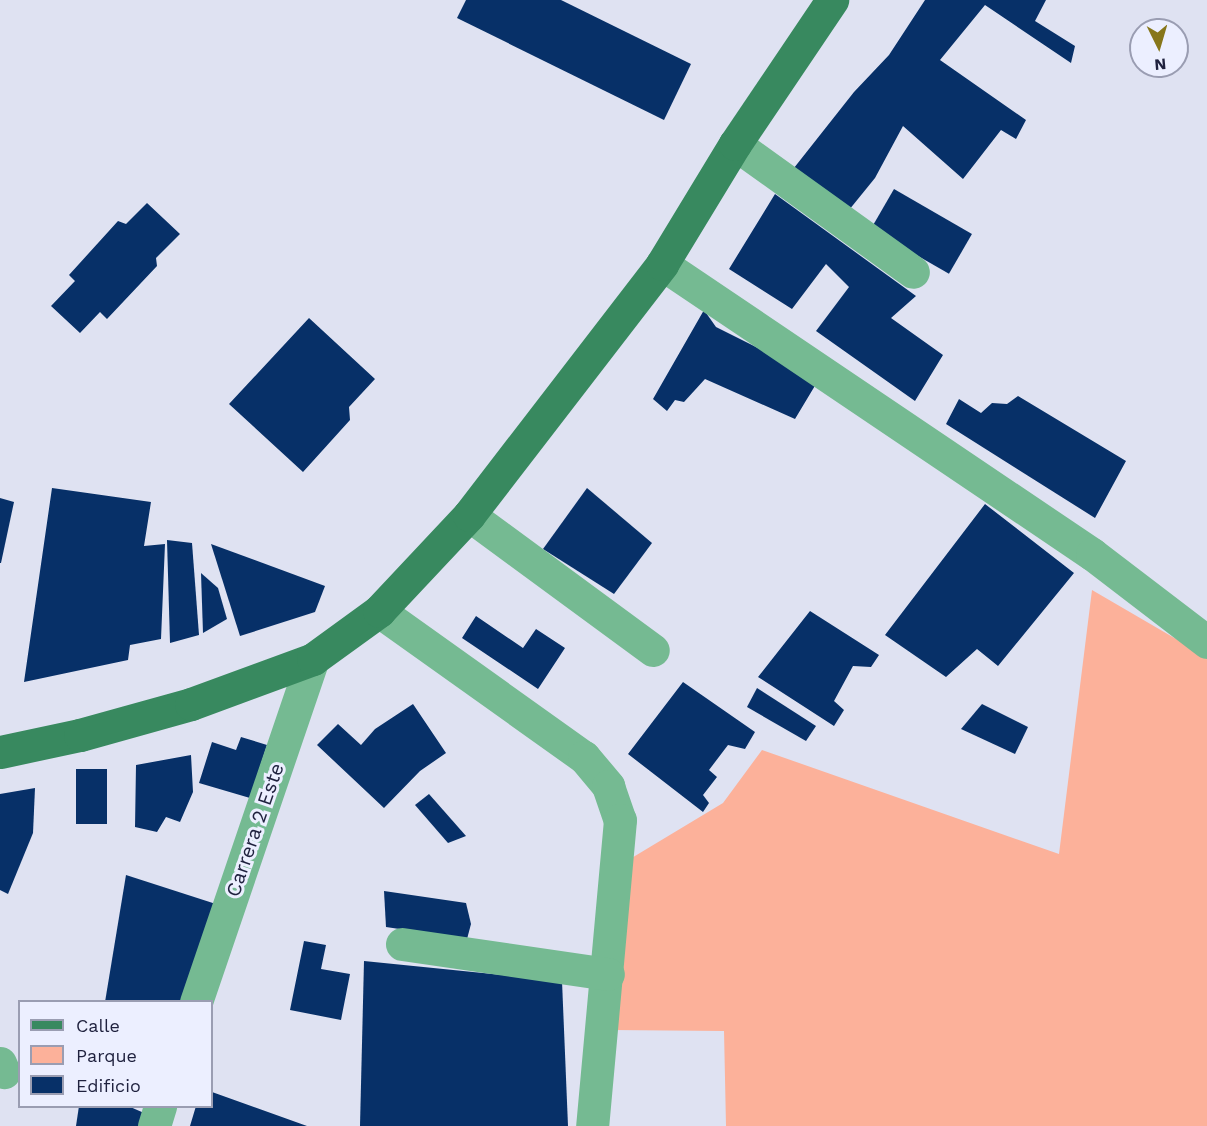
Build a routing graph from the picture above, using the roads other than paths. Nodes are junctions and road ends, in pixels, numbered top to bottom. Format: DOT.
graph roads {
  1 [pos="832,0"];
  2 [pos="735,144"];
  3 [pos="662,264"];
  4 [pos="913,272"];
  5 [pos="469,515"];
  6 [pos="379,611"];
  7 [pos="1207,642"];
  8 [pos="653,650"];
  9 [pos="313,659"];
  10 [pos="0,752"];
  11 [pos="402,944"];
  12 [pos="608,974"];
  13 [pos="197,1000"];
  14 [pos="160,1108"];
  15 [pos="154,1126"];
  16 [pos="592,1126"];
  1 -- 2 [label="main road"];
  2 -- 3 [label="main road"];
  2 -- 4 [label="street"];
  3 -- 5 [label="main road"];
  3 -- 7 [label="street"];
  5 -- 6 [label="main road"];
  5 -- 8 [label="street"];
  6 -- 9 [label="main road"];
  6 -- 12 [label="street"];
  9 -- 10 [label="main road"];
  9 -- 13 [label="street, Carrera 2 Este"];
  11 -- 12 [label="street"];
  12 -- 16 [label="street"];
  14 -- 15 [label="street"];
}
